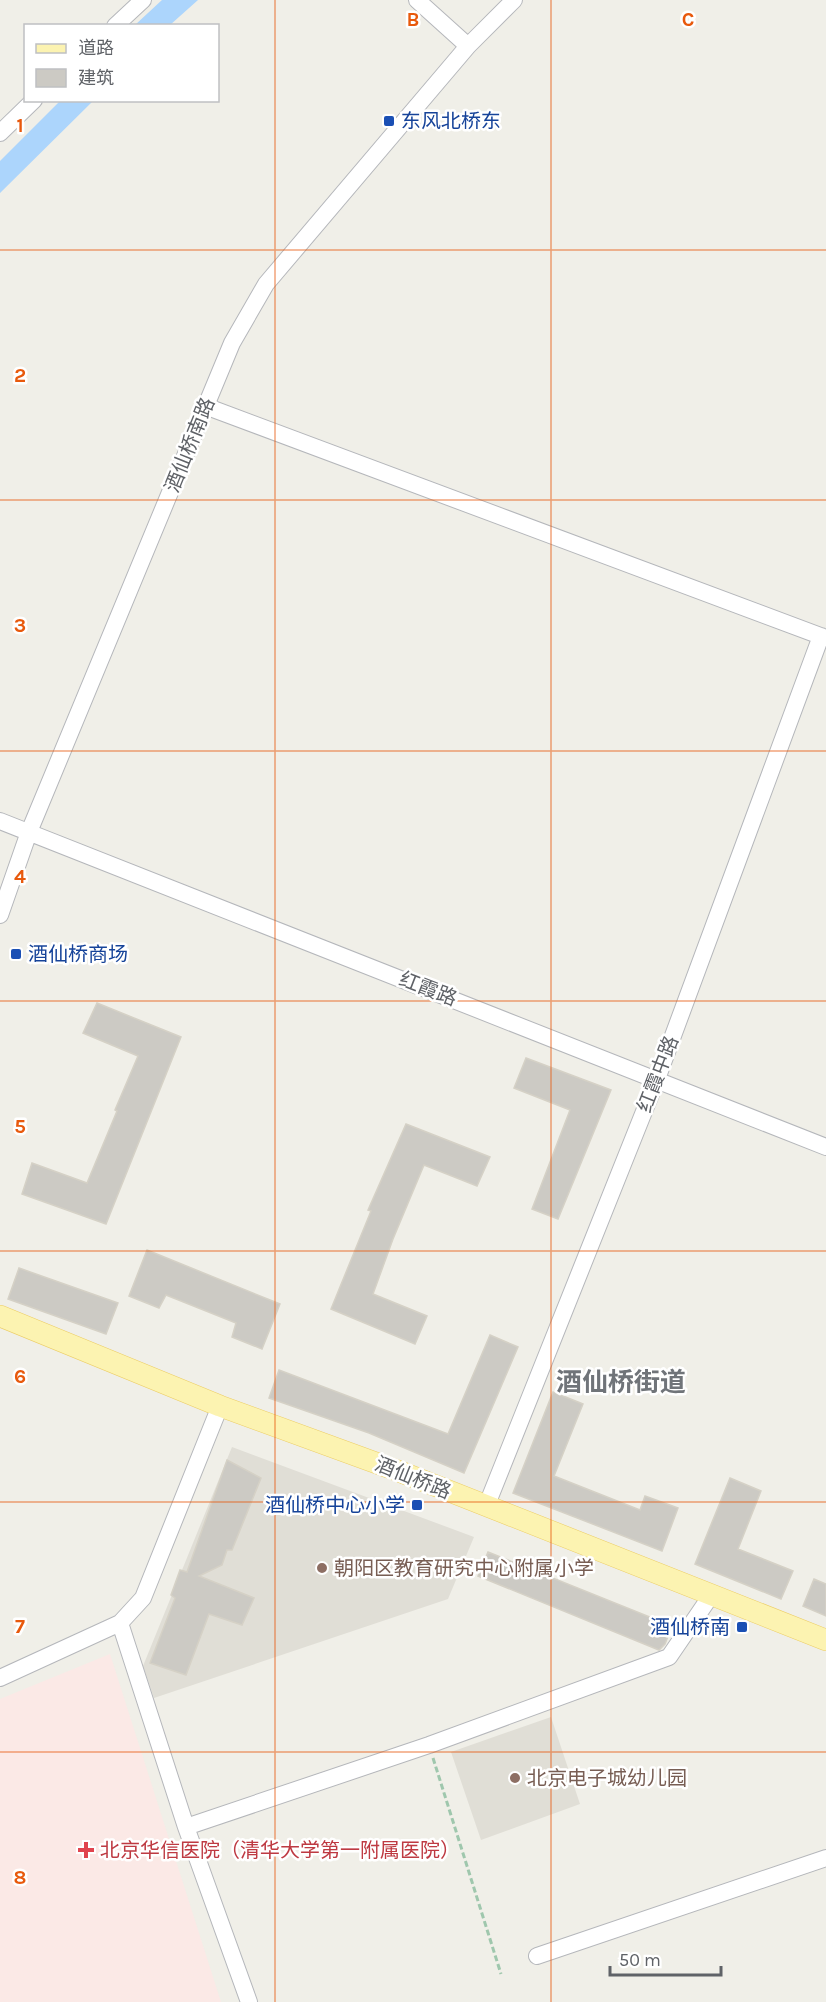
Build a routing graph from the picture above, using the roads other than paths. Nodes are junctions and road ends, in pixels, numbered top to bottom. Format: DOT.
graph roads {
  1 [pos="142,0"];
  2 [pos="417,0"];
  3 [pos="505,0"];
  4 [pos="514,0"];
  5 [pos="117,24"];
  6 [pos="474,40"];
  7 [pos="32,102"];
  8 [pos="0,133"];
  9 [pos="206,406"];
  10 [pos="824,637"];
  11 [pos="0,821"];
  12 [pos="29,832"];
  13 [pos="0,915"];
  14 [pos="657,1079"];
  15 [pos="826,1147"];
  16 [pos="0,1316"];
  17 [pos="220,1406"];
  18 [pos="486,1508"];
  19 [pos="712,1594"];
  20 [pos="120,1623"];
  21 [pos="826,1640"];
  22 [pos="0,1678"];
  23 [pos="186,1827"];
  24 [pos="826,1858"];
  25 [pos="537,1956"];
  26 [pos="249,2002"];
  1 -- 5 [label="street"];
  2 -- 6 [label="street"];
  3 -- 6 [label="street, 酒仙桥南路"];
  4 -- 6 [label="street, 酒仙桥南路"];
  6 -- 9 [label="street, 酒仙桥南路"];
  7 -- 8 [label="street"];
  9 -- 10 [label="street"];
  9 -- 12 [label="street, 酒仙桥南路"];
  10 -- 14 [label="street, 红霞中路"];
  11 -- 12 [label="street, 红霞路"];
  12 -- 13 [label="street, 酒仙桥南路"];
  12 -- 14 [label="street, 红霞路"];
  14 -- 15 [label="street, 红霞路"];
  14 -- 18 [label="street, 红霞中路"];
  16 -- 17 [label="main road, 酒仙桥路"];
  17 -- 18 [label="main road, 酒仙桥路"];
  17 -- 20 [label="street"];
  18 -- 19 [label="main road, 酒仙桥路"];
  19 -- 21 [label="main road, 酒仙桥路"];
  19 -- 23 [label="street"];
  20 -- 22 [label="street"];
  20 -- 23 [label="street"];
  23 -- 26 [label="street"];
  24 -- 25 [label="street"];
}
